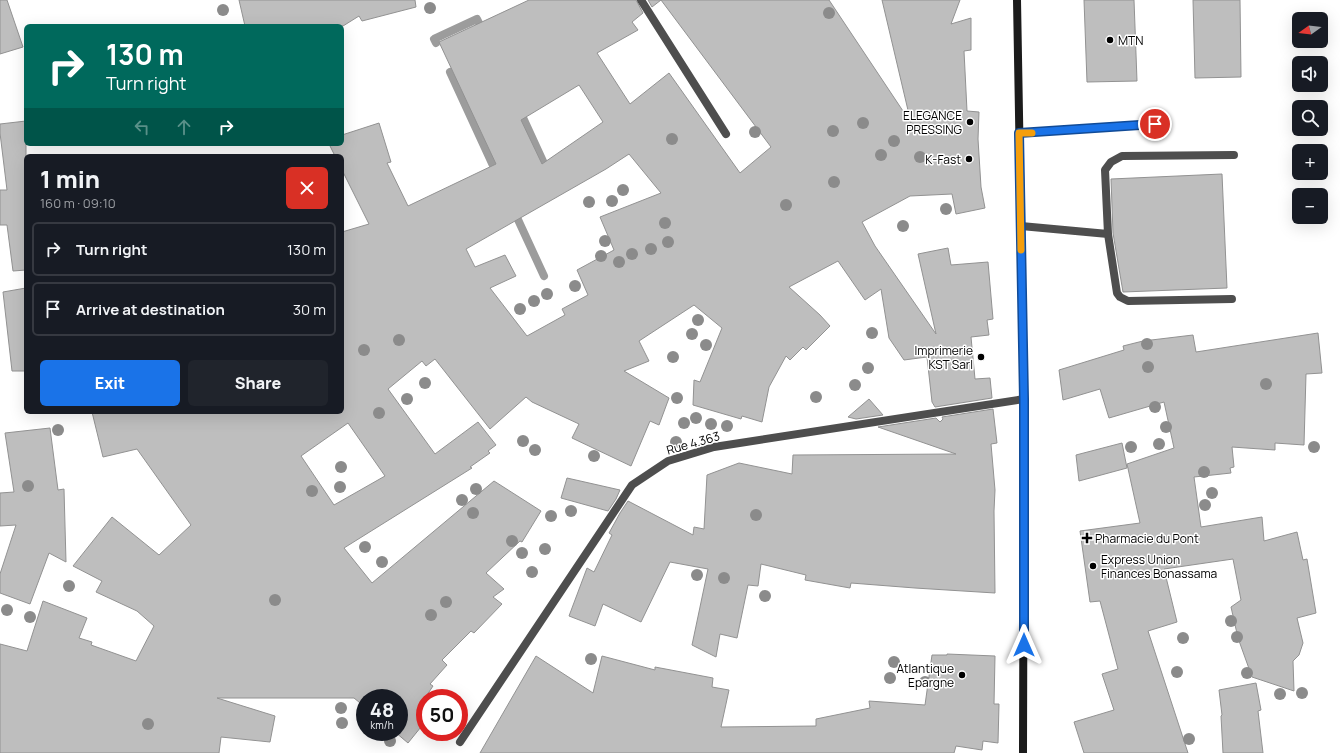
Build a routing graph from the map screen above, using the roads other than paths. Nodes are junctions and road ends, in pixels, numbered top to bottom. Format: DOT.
graph roads {
  1 [pos="641,0"];
  2 [pos="1017,0"];
  3 [pos="1155,124"];
  4 [pos="1019,133"];
  5 [pos="726,134"];
  6 [pos="1234,155"];
  7 [pos="1021,226"];
  8 [pos="1108,234"];
  9 [pos="1232,299"];
  10 [pos="1024,399"];
  11 [pos="460,742"];
  12 [pos="1023,753"];
  1 -- 5 [label="street"];
  2 -- 4 [label="main road"];
  3 -- 4 [label="street"];
  4 -- 7 [label="main road"];
  6 -- 8 [label="street"];
  7 -- 8 [label="street"];
  7 -- 10 [label="main road"];
  8 -- 9 [label="street"];
  10 -- 11 [label="street, Rue 4.363"];
  10 -- 12 [label="main road"];
}
